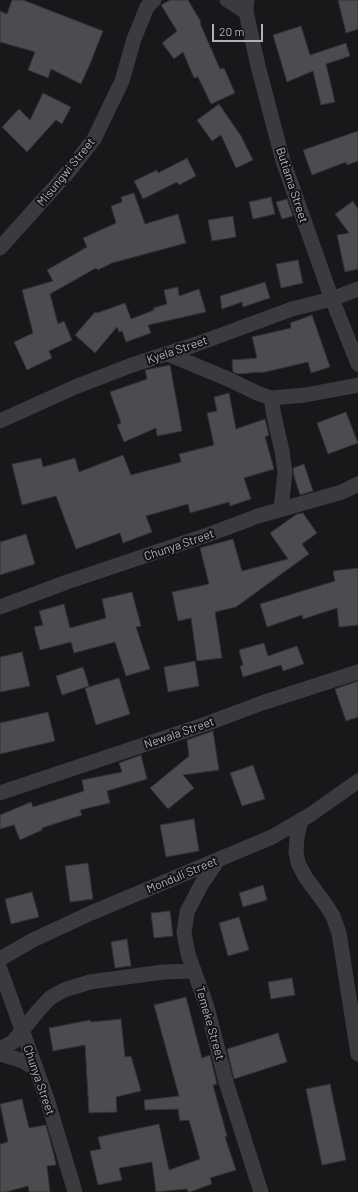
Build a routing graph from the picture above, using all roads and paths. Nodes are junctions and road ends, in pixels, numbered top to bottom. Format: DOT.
graph roads {
  1 [pos="154,0"];
  2 [pos="227,0"];
  3 [pos="246,6"];
  4 [pos="0,248"];
  5 [pos="358,289"];
  6 [pos="332,299"];
  7 [pos="168,354"];
  8 [pos="358,364"];
  9 [pos="358,386"];
  10 [pos="272,398"];
  11 [pos="0,421"];
  12 [pos="358,484"];
  13 [pos="281,510"];
  14 [pos="0,607"];
  15 [pos="358,672"];
  16 [pos="358,781"];
  17 [pos="0,793"];
  18 [pos="301,820"];
  19 [pos="218,860"];
  20 [pos="0,958"];
  21 [pos="0,969"];
  22 [pos="193,971"];
  23 [pos="22,1030"];
  24 [pos="0,1049"];
  25 [pos="0,1054"];
  26 [pos="358,1054"];
  27 [pos="36,1069"];
  28 [pos="75,1192"];
  29 [pos="261,1192"];
  1 -- 4 [label="street, Misungwi Street"];
  2 -- 3 [label="street"];
  3 -- 6 [label="street, Butiama Street"];
  5 -- 6 [label="street, Kyela Street"];
  6 -- 7 [label="street, Kyela Street"];
  6 -- 8 [label="street, Butiama Street"];
  7 -- 10 [label="street"];
  7 -- 11 [label="street, Kyela Street"];
  9 -- 10 [label="street"];
  10 -- 13 [label="street"];
  12 -- 13 [label="street, Chunya Street"];
  13 -- 14 [label="street, Chunya Street"];
  15 -- 17 [label="street, Newala Street"];
  16 -- 18 [label="street, Monduli Street"];
  18 -- 19 [label="street, Monduli Street"];
  18 -- 26 [label="street"];
  19 -- 20 [label="street, Monduli Street"];
  19 -- 22 [label="street, Temeke Street"];
  21 -- 23 [label="street, Chunya Street"];
  22 -- 23 [label="street"];
  22 -- 29 [label="street, Temeke Street"];
  23 -- 24 [label="street"];
  23 -- 27 [label="street, Chunya Street"];
  25 -- 27 [label="street"];
  27 -- 28 [label="street, Chunya Street"];
}
